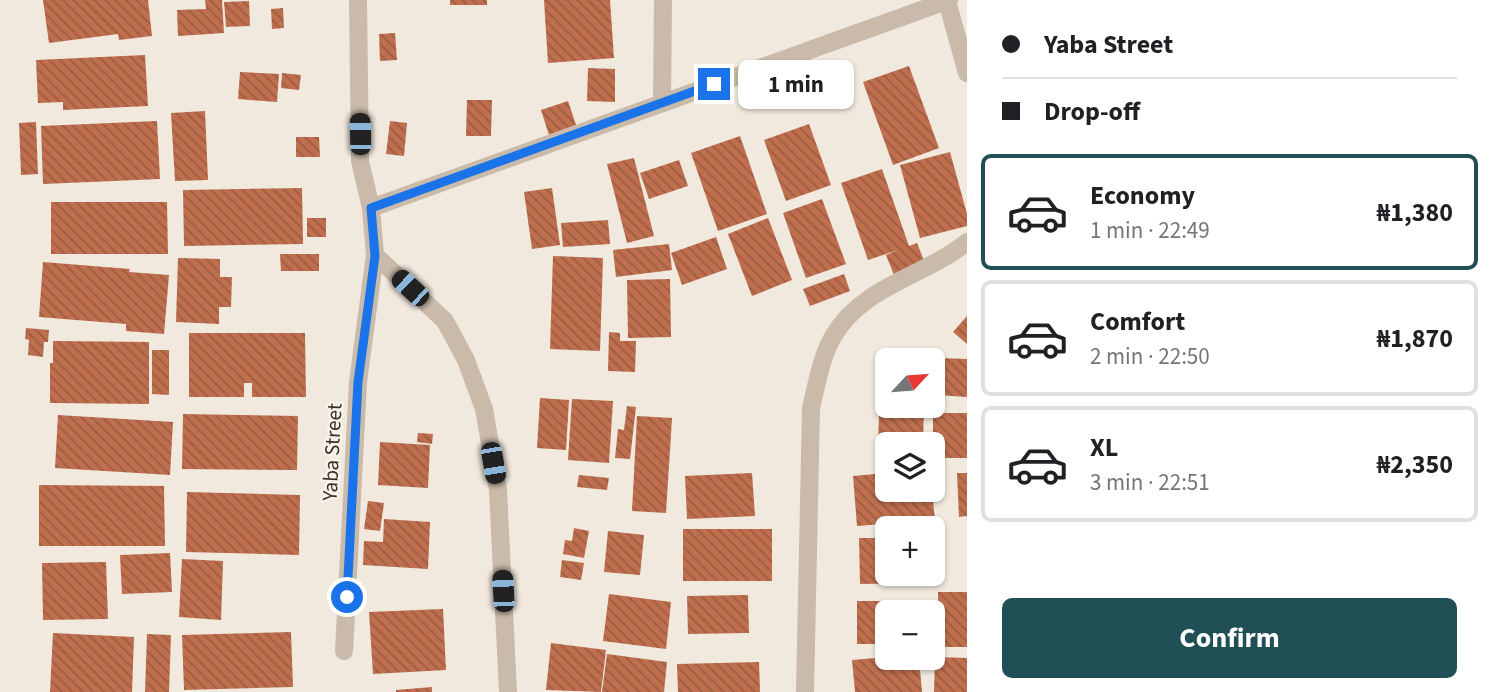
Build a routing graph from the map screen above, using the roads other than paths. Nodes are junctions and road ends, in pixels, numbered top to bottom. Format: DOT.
graph roads {
  1 [pos="358,0"];
  2 [pos="663,0"];
  3 [pos="948,0"];
  4 [pos="967,73"];
  5 [pos="662,103"];
  6 [pos="371,208"];
  7 [pos="967,242"];
  8 [pos="375,256"];
  9 [pos="344,651"];
  10 [pos="508,692"];
  11 [pos="805,692"];
  1 -- 6 [label="street, Yaba Street"];
  2 -- 5 [label="street"];
  3 -- 4 [label="street"];
  3 -- 5 [label="street"];
  5 -- 6 [label="street"];
  6 -- 8 [label="street, Yaba Street"];
  7 -- 11 [label="street"];
  8 -- 9 [label="street, Yaba Street"];
  8 -- 10 [label="street"];
}
